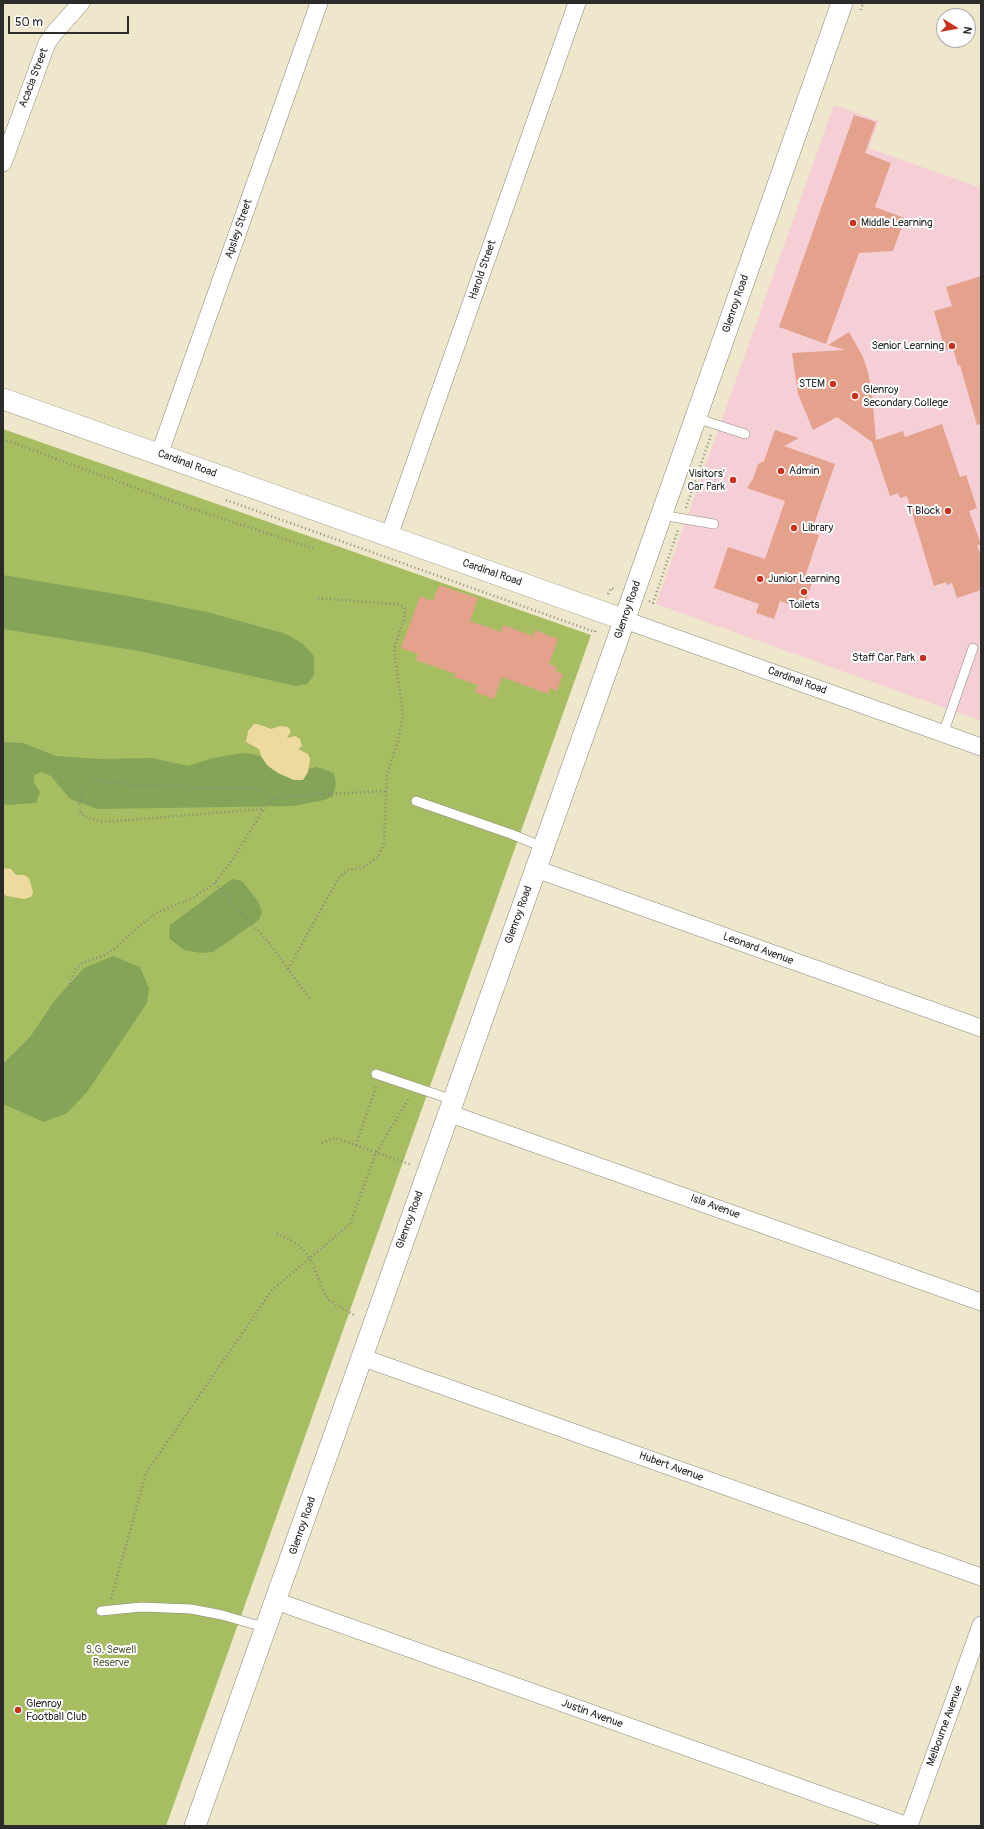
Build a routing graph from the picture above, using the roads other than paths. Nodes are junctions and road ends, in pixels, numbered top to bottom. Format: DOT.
graph roads {
  1 [pos="81,3"];
  2 [pos="319,3"];
  3 [pos="577,3"];
  4 [pos="842,3"];
  5 [pos="3,163"];
  6 [pos="3,399"];
  7 [pos="705,421"];
  8 [pos="745,434"];
  9 [pos="160,455"];
  10 [pos="661,515"];
  11 [pos="714,524"];
  12 [pos="388,536"];
  13 [pos="625,620"];
  14 [pos="972,648"];
  15 [pos="944,734"];
  16 [pos="981,747"];
  17 [pos="416,801"];
  18 [pos="543,847"];
  19 [pos="536,869"];
  20 [pos="981,1028"];
  21 [pos="378,1075"];
  22 [pos="450,1106"];
  23 [pos="981,1302"];
  24 [pos="362,1357"];
  25 [pos="981,1577"];
  26 [pos="276,1601"];
  27 [pos="105,1611"];
  28 [pos="981,1625"];
  29 [pos="267,1628"];
  30 [pos="195,1826"];
  31 [pos="909,1826"];
  1 -- 5 [label="street, Acacia Street"];
  2 -- 9 [label="street, Apsley Street"];
  3 -- 12 [label="street, Harold Street"];
  4 -- 7 [label="street, Glenroy Road"];
  6 -- 9 [label="street, Cardinal Road"];
  7 -- 8 [label="lane"];
  7 -- 10 [label="street, Glenroy Road"];
  9 -- 12 [label="street, Cardinal Road"];
  10 -- 11 [label="lane"];
  10 -- 13 [label="street, Glenroy Road"];
  12 -- 13 [label="street, Cardinal Road"];
  13 -- 15 [label="street, Cardinal Road"];
  13 -- 18 [label="street, Glenroy Road"];
  14 -- 15 [label="lane"];
  15 -- 16 [label="street, Cardinal Road"];
  17 -- 18 [label="lane"];
  18 -- 19 [label="street, Glenroy Road"];
  19 -- 20 [label="street, Leonard Avenue"];
  19 -- 22 [label="street, Glenroy Road"];
  21 -- 22 [label="lane"];
  22 -- 23 [label="street, Isla Avenue"];
  22 -- 24 [label="street, Glenroy Road"];
  24 -- 25 [label="street, Hubert Avenue"];
  24 -- 26 [label="street, Glenroy Road"];
  26 -- 29 [label="street, Glenroy Road"];
  26 -- 31 [label="street, Justin Avenue"];
  27 -- 29 [label="lane"];
  28 -- 31 [label="street, Melbourne Avenue"];
  29 -- 30 [label="street, Glenroy Road"];
}
